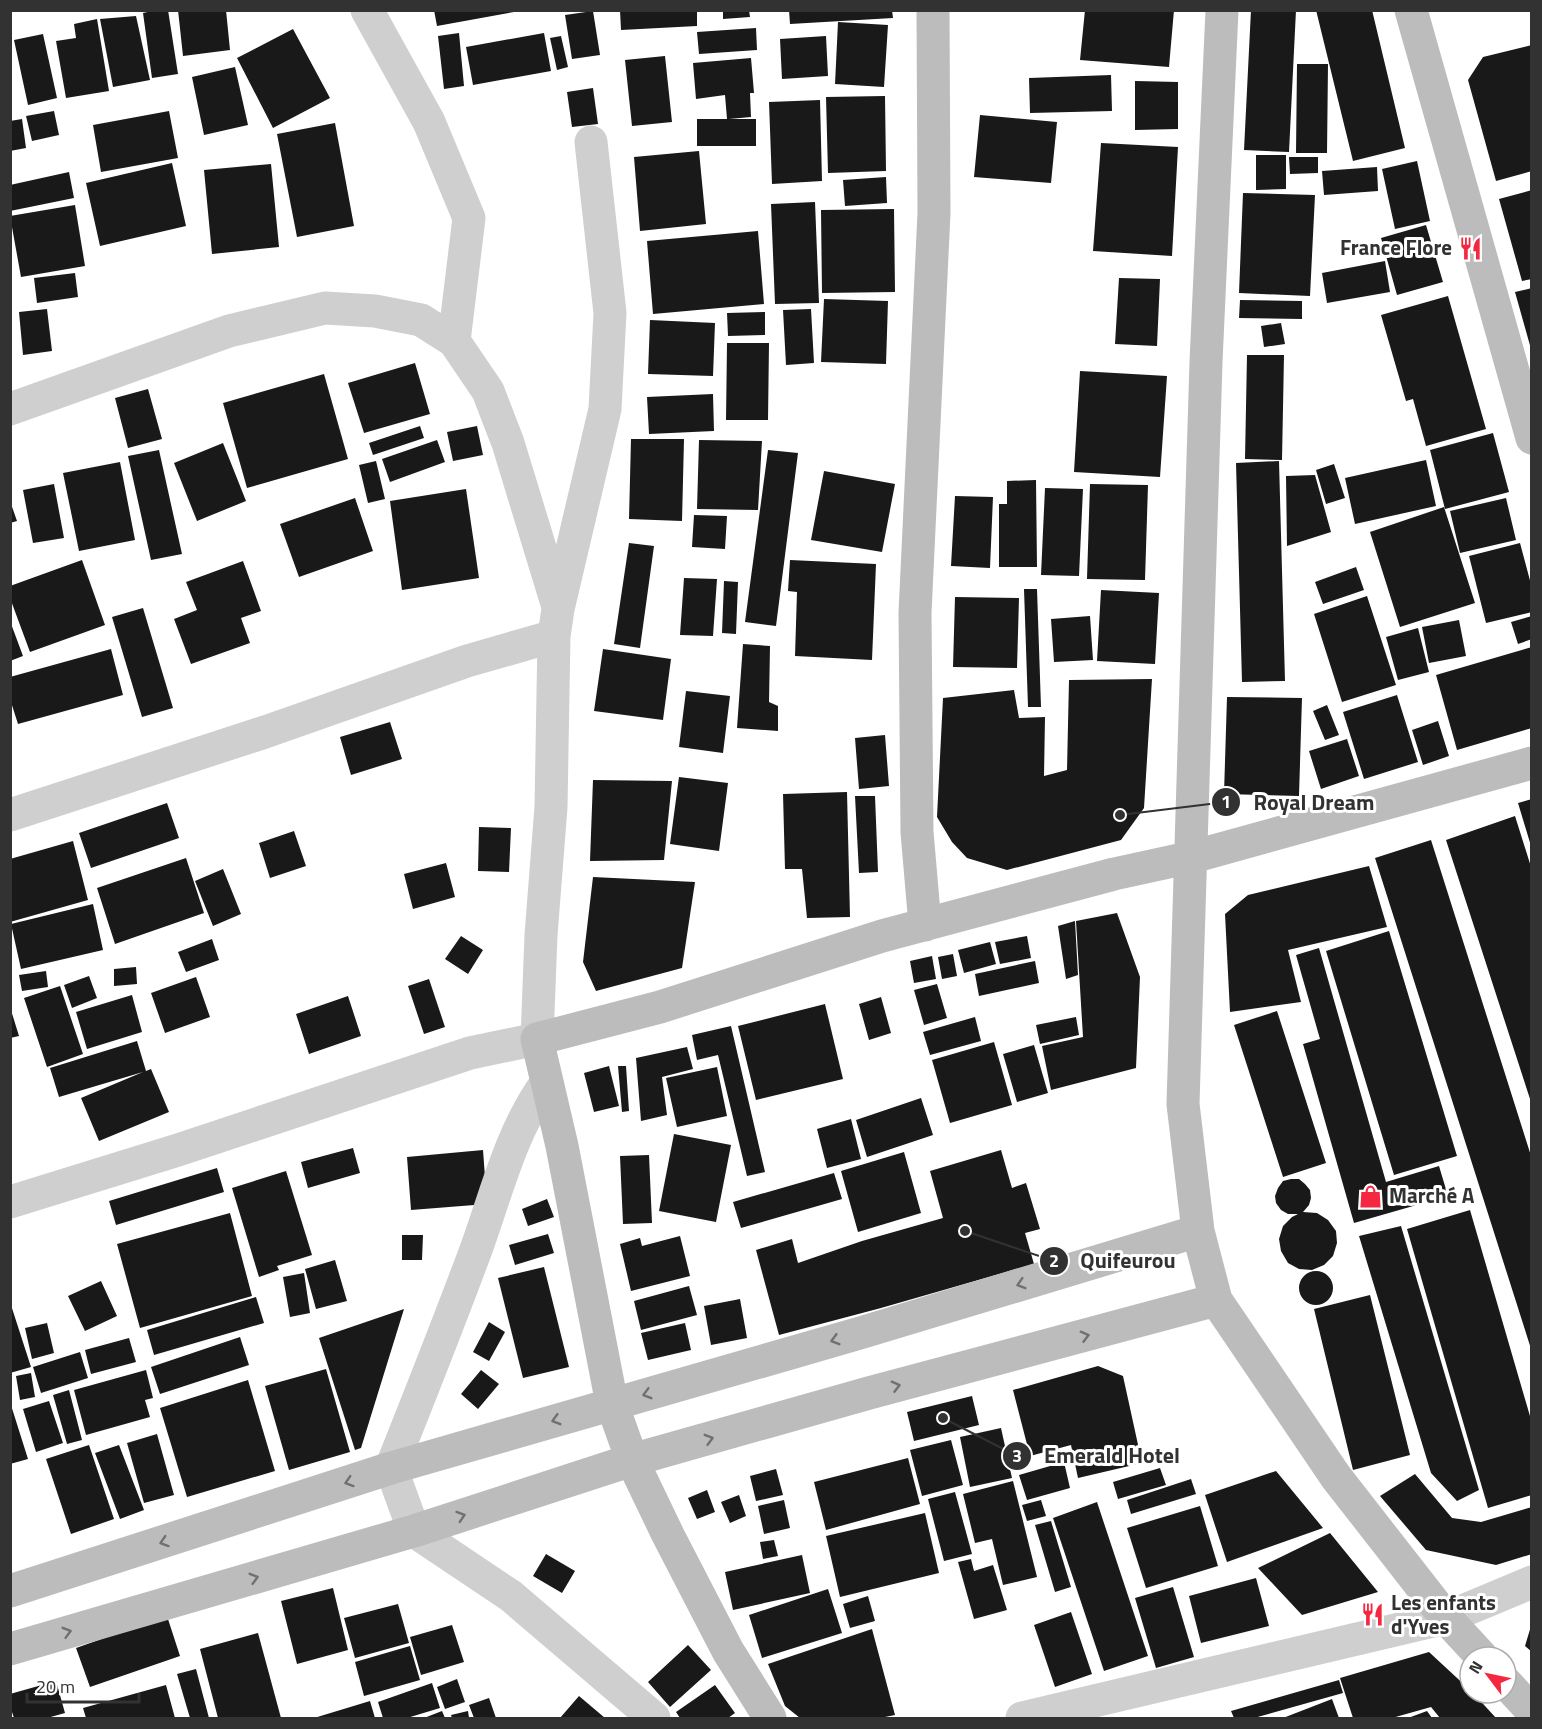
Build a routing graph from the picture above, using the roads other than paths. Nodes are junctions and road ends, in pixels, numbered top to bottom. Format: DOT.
graph roads {
  1 [pos="367,10"];
  2 [pos="933,10"];
  3 [pos="1222,10"];
  4 [pos="1414,11"];
  5 [pos="591,142"];
  6 [pos="454,341"];
  7 [pos="10,409"];
  8 [pos="1532,438"];
  9 [pos="556,622"];
  10 [pos="1532,763"];
  11 [pos="10,815"];
  12 [pos="1192,857"];
  13 [pos="925,925"];
  14 [pos="537,1039"];
  15 [pos="546,1083"];
  16 [pos="10,1202"];
  17 [pos="1198,1231"];
  18 [pos="1216,1300"];
  19 [pos="612,1404"];
  20 [pos="632,1460"];
  21 [pos="391,1468"];
  22 [pos="414,1531"];
  23 [pos="1532,1582"];
  24 [pos="10,1591"];
  25 [pos="1446,1618"];
  26 [pos="1471,1645"];
  27 [pos="10,1649"];
  28 [pos="1518,1696"];
  29 [pos="1532,1711"];
  30 [pos="654,1719"];
  31 [pos="770,1719"];
  32 [pos="1022,1719"];
  1 -- 6 [label="street"];
  2 -- 13 [label="street"];
  3 -- 12 [label="street"];
  4 -- 8 [label="street"];
  5 -- 9 [label="street"];
  6 -- 7 [label="street"];
  6 -- 9 [label="street"];
  9 -- 11 [label="street"];
  9 -- 14 [label="street"];
  10 -- 12 [label="street"];
  12 -- 13 [label="street"];
  12 -- 17 [label="street"];
  13 -- 14 [label="street"];
  14 -- 15 [label="street"];
  14 -- 16 [label="street"];
  15 -- 19 [label="street"];
  15 -- 21 [label="street"];
  17 -- 18 [label="street"];
  17 -- 19 [label="street, one-way"];
  20 -- 18 [label="street, one-way"];
  18 -- 25 [label="street"];
  19 -- 20 [label="street"];
  19 -- 21 [label="street, one-way"];
  22 -- 20 [label="street, one-way"];
  20 -- 31 [label="street"];
  21 -- 22 [label="street"];
  21 -- 24 [label="street, one-way"];
  27 -- 22 [label="street, one-way"];
  22 -- 30 [label="street"];
  23 -- 25 [label="street"];
  25 -- 26 [label="street"];
  25 -- 32 [label="street"];
  28 -- 29 [label="street"];
}
